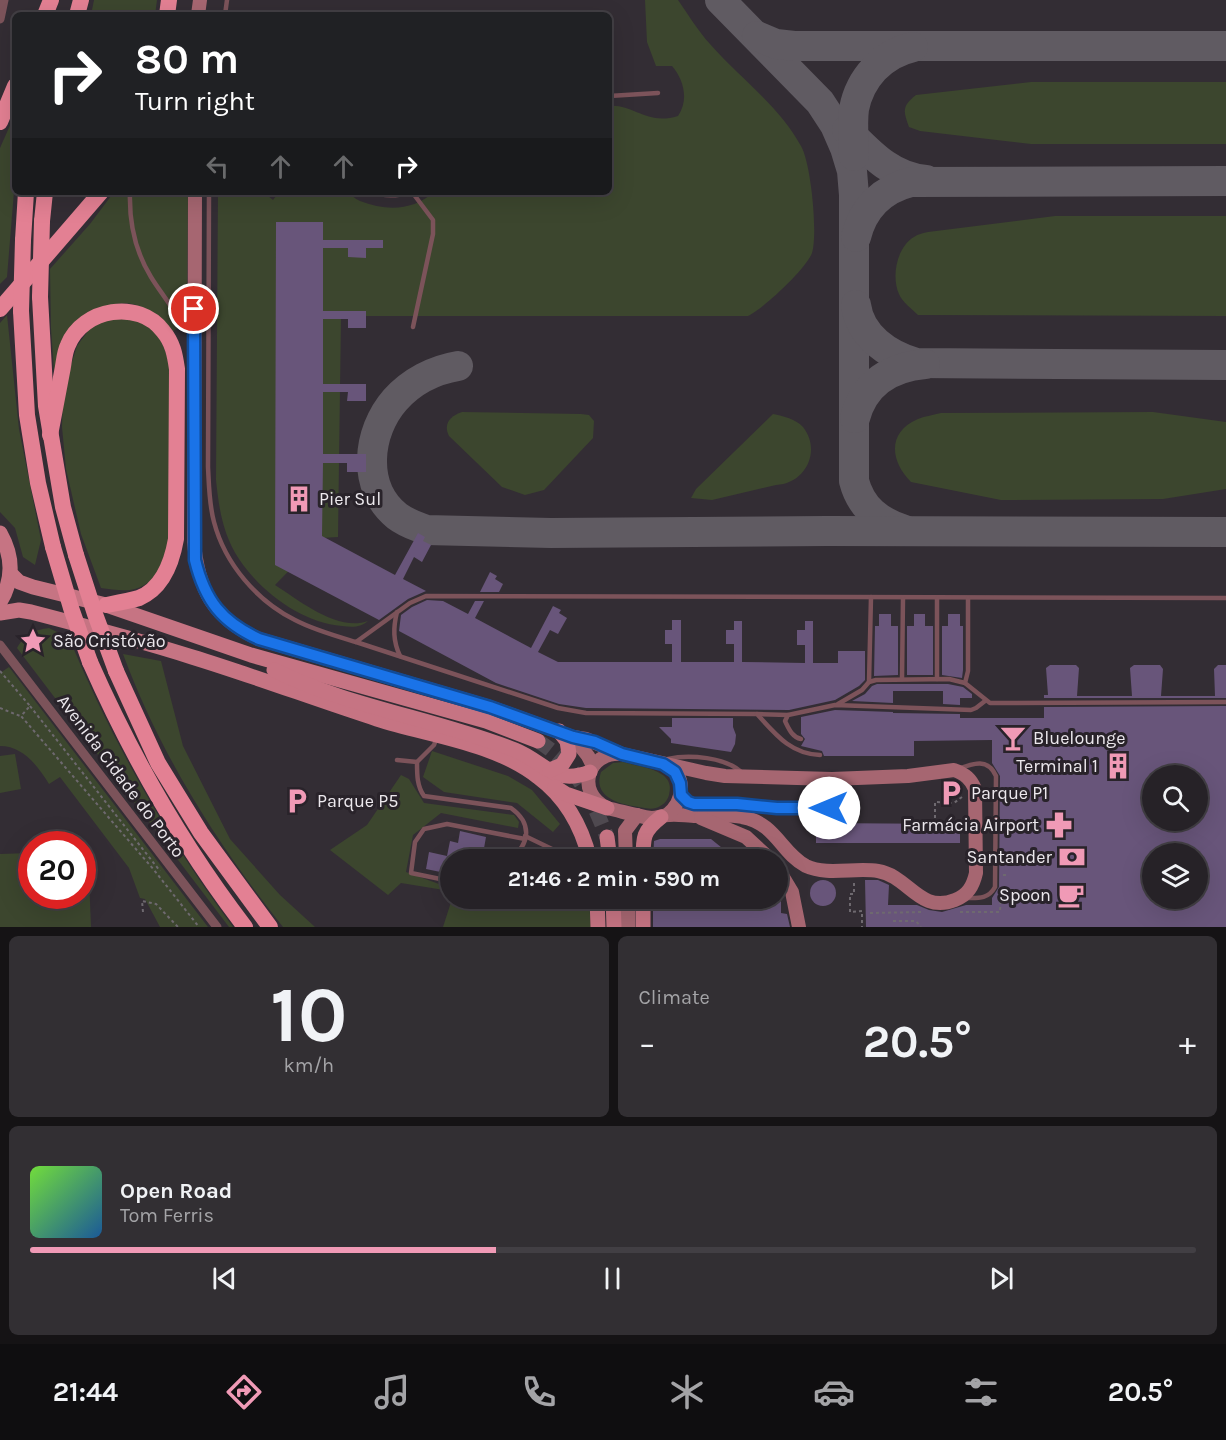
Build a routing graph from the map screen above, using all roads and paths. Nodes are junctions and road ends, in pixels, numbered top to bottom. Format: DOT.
graph roads {
  1 [pos="4,0"];
  2 [pos="0,19"];
  3 [pos="12,93"];
  4 [pos="658,93"];
  5 [pos="612,96"];
  6 [pos="0,122"];
  7 [pos="26,195"];
  8 [pos="45,195"];
  9 [pos="98,195"];
  10 [pos="130,195"];
  11 [pos="195,195"];
  12 [pos="209,195"];
  13 [pos="380,195"];
  14 [pos="402,195"];
  15 [pos="414,195"];
  16 [pos="62,237"];
  17 [pos="0,292"];
  18 [pos="0,309"];
  19 [pos="179,321"];
  20 [pos="413,327"];
  21 [pos="50,435"];
  22 [pos="0,533"];
  23 [pos="11,574"];
  24 [pos="872,597"];
  25 [pos="903,598"];
  26 [pos="937,598"];
  27 [pos="968,598"];
  28 [pos="1226,598"];
  29 [pos="0,602"];
  30 [pos="106,605"];
  31 [pos="397,612"];
  32 [pos="0,614"];
  33 [pos="356,642"];
  34 [pos="0,645"];
  35 [pos="251,655"];
  36 [pos="400,656"];
  37 [pos="0,671"];
  38 [pos="902,679"];
  39 [pos="937,679"];
  40 [pos="869,682"];
  41 [pos="965,683"];
  42 [pos="985,701"];
  43 [pos="1226,702"];
  44 [pos="836,705"];
  45 [pos="30,706"];
  46 [pos="0,708"];
  47 [pos="757,714"];
  48 [pos="788,715"];
  49 [pos="21,716"];
  50 [pos="438,734"];
  51 [pos="566,734"];
  52 [pos="801,739"];
  53 [pos="538,741"];
  54 [pos="622,754"];
  55 [pos="820,755"];
  56 [pos="397,760"];
  57 [pos="417,762"];
  58 [pos="659,763"];
  59 [pos="591,769"];
  60 [pos="954,770"];
  61 [pos="544,773"];
  62 [pos="681,795"];
  63 [pos="607,808"];
  64 [pos="637,815"];
  65 [pos="664,816"];
  66 [pos="696,816"];
  67 [pos="847,818"];
  68 [pos="525,837"];
  69 [pos="607,837"];
  70 [pos="518,849"];
  71 [pos="552,849"];
  72 [pos="586,849"];
  73 [pos="609,849"];
  74 [pos="626,849"];
  75 [pos="644,849"];
  76 [pos="759,849"];
  77 [pos="440,879"];
  78 [pos="854,883"];
  79 [pos="788,885"];
  80 [pos="959,898"];
  81 [pos="613,909"];
  82 [pos="628,909"];
  83 [pos="643,909"];
  84 [pos="143,912"];
  85 [pos="893,921"];
  86 [pos="178,927"];
  87 [pos="199,927"];
  88 [pos="204,927"];
  89 [pos="217,927"];
  90 [pos="245,927"];
  91 [pos="270,927"];
  92 [pos="614,927"];
  93 [pos="628,927"];
  94 [pos="643,927"];
  95 [pos="800,927"];
  96 [pos="862,927"];
  97 [pos="921,927"];
  1 -- 2 [label="street"];
  3 -- 6 [label="highway"];
  4 -- 5 [label="lane"];
  7 -- 90 [label="highway, bridge"];
  8 -- 21 [label="highway, bridge"];
  9 -- 16 [label="highway"];
  10 -- 19 [label="lane"];
  11 -- 51 [label="main road"];
  12 -- 33 [label="lane"];
  13 -- 14 [label="lane"];
  15 -- 20 [label="lane"];
  16 -- 17 [label="highway"];
  16 -- 18 [label="highway"];
  21 -- 30 [label="highway"];
  21 -- 91 [label="highway, bridge"];
  22 -- 23 [label="main road"];
  23 -- 29 [label="main road"];
  23 -- 30 [label="main road"];
  24 -- 25 [label="lane"];
  24 -- 31 [label="lane"];
  24 -- 40 [label="lane"];
  25 -- 26 [label="lane"];
  25 -- 38 [label="lane"];
  26 -- 27 [label="lane"];
  26 -- 39 [label="lane"];
  27 -- 28 [label="lane"];
  27 -- 41 [label="lane"];
  30 -- 35 [label="main road"];
  31 -- 33 [label="lane"];
  31 -- 36 [label="lane"];
  32 -- 50 [label="main road"];
  33 -- 36 [label="lane"];
  34 -- 89 [label="street, Avenida Cidade do Porto"];
  35 -- 53 [label="main road"];
  35 -- 61 [label="main road"];
  36 -- 47 [label="lane"];
  37 -- 45 [label="path"];
  38 -- 39 [label="lane"];
  38 -- 40 [label="lane"];
  39 -- 41 [label="lane"];
  40 -- 44 [label="lane"];
  41 -- 42 [label="lane"];
  42 -- 43 [label="lane"];
  42 -- 44 [label="lane"];
  44 -- 48 [label="lane"];
  45 -- 49 [label="path"];
  45 -- 88 [label="path"];
  46 -- 49 [label="path"];
  47 -- 48 [label="lane"];
  47 -- 55 [label="lane"];
  48 -- 52 [label="lane"];
  49 -- 87 [label="path"];
  50 -- 57 [label="lane"];
  50 -- 61 [label="main road"];
  51 -- 54 [label="main road"];
  51 -- 59 [label="main road"];
  51 -- 61 [label="main road"];
  54 -- 58 [label="main road"];
  54 -- 59 [label="main road"];
  56 -- 57 [label="lane"];
  57 -- 68 [label="lane"];
  58 -- 60 [label="main road"];
  58 -- 62 [label="main road"];
  59 -- 61 [label="main road"];
  59 -- 63 [label="main road"];
  60 -- 80 [label="main road"];
  60 -- 80 [label="lane"];
  61 -- 63 [label="main road"];
  61 -- 72 [label="main road"];
  62 -- 65 [label="main road"];
  62 -- 67 [label="lane"];
  63 -- 64 [label="main road"];
  64 -- 65 [label="main road"];
  64 -- 74 [label="main road"];
  65 -- 66 [label="main road"];
  65 -- 75 [label="main road"];
  66 -- 76 [label="main road"];
  66 -- 80 [label="main road"];
  68 -- 70 [label="lane"];
  68 -- 71 [label="lane"];
  68 -- 77 [label="lane"];
  69 -- 73 [label="main road"];
  78 -- 96 [label="path"];
  79 -- 95 [label="main road"];
  81 -- 92 [label="main road"];
  82 -- 93 [label="main road"];
  83 -- 94 [label="main road"];
  84 -- 86 [label="path"];
  85 -- 97 [label="path"];
}
